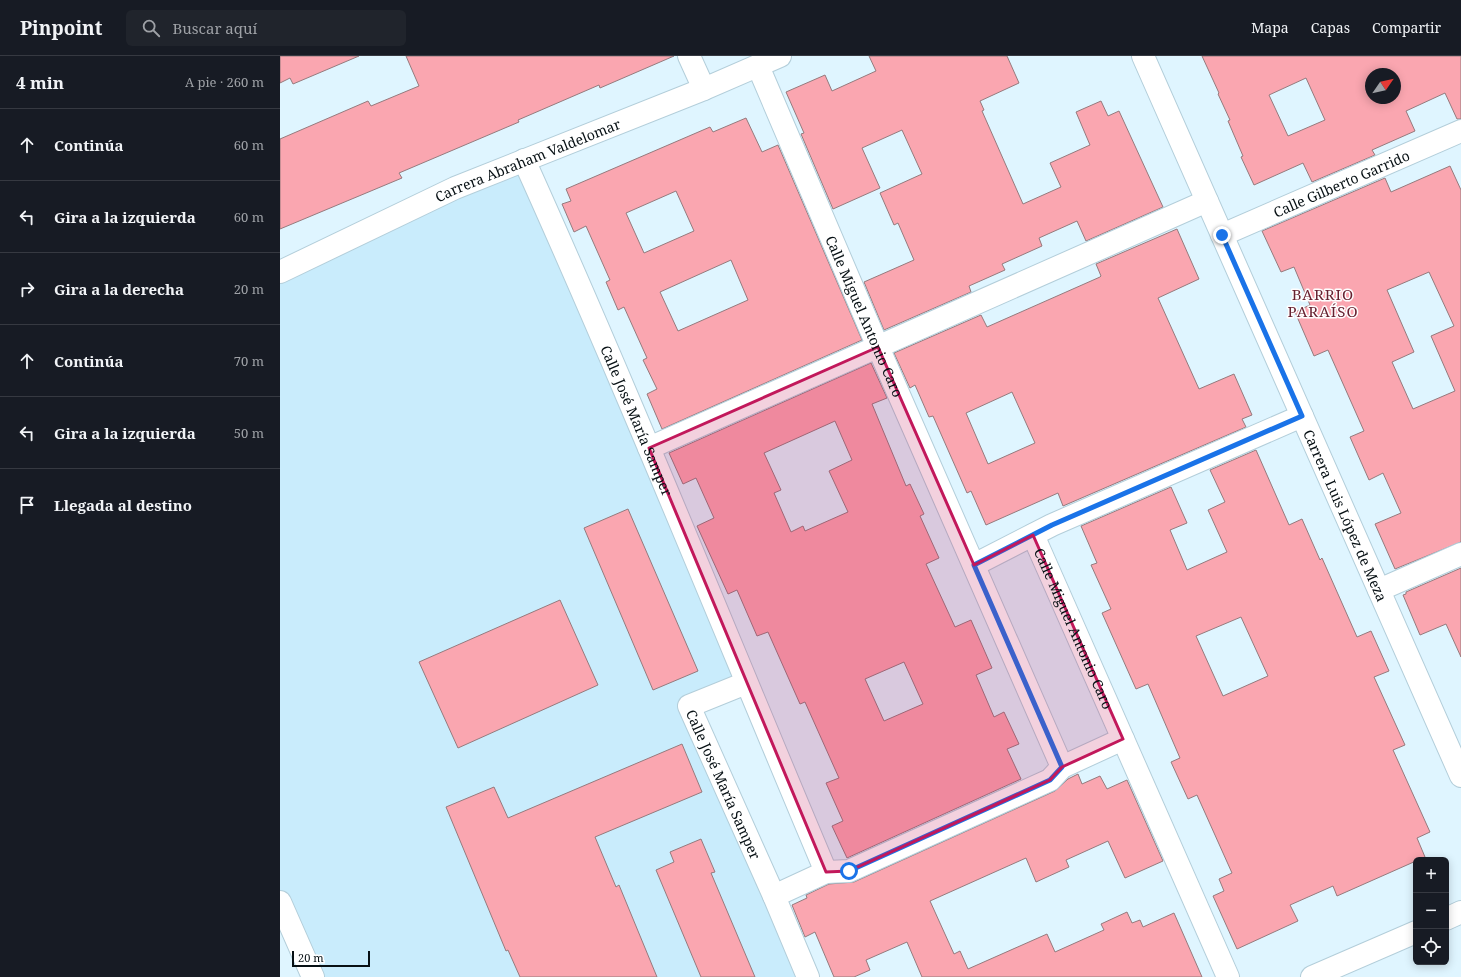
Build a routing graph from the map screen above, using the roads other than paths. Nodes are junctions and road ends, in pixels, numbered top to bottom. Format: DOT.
graph roads {
  1 [pos="689,56"];
  2 [pos="780,56"];
  3 [pos="1143,56"];
  4 [pos="758,66"];
  5 [pos="704,89"];
  6 [pos="1461,131"];
  7 [pos="524,160"];
  8 [pos="1207,201"];
  9 [pos="1222,235"];
  10 [pos="280,272"];
  11 [pos="878,347"];
  12 [pos="1302,416"];
  13 [pos="649,448"];
  14 [pos="1033,535"];
  15 [pos="1461,554"];
  16 [pos="974,565"];
  17 [pos="1379,590"];
  18 [pos="746,682"];
  19 [pos="1123,739"];
  20 [pos="1062,767"];
  21 [pos="1461,776"];
  22 [pos="826,872"];
  23 [pos="774,896"];
  24 [pos="280,902"];
  25 [pos="1461,912"];
  26 [pos="1449,918"];
  27 [pos="1413,933"];
  28 [pos="313,977"];
  29 [pos="808,977"];
  30 [pos="1228,977"];
  31 [pos="1312,977"];
  1 -- 5 [label="street"];
  2 -- 4 [label="street, Carrera Abraham Valdelomar"];
  3 -- 8 [label="street, Carrera Luis López de Meza"];
  4 -- 5 [label="street, Carrera Abraham Valdelomar"];
  4 -- 11 [label="street, Calle Miguel Antonio Caro"];
  5 -- 7 [label="street, Carrera Abraham Valdelomar"];
  6 -- 9 [label="street, Calle Gilberto Garrido"];
  7 -- 10 [label="street, Carrera Abraham Valdelomar"];
  7 -- 13 [label="street, Calle José María Samper"];
  8 -- 9 [label="street, Carrera Luis López de Meza"];
  8 -- 11 [label="street"];
  9 -- 12 [label="street, Carrera Luis López de Meza"];
  11 -- 13 [label="street"];
  11 -- 16 [label="street, Calle Miguel Antonio Caro"];
  12 -- 14 [label="street"];
  12 -- 17 [label="street, Carrera Luis López de Meza"];
  13 -- 18 [label="street, Calle José María Samper"];
  14 -- 16 [label="street, Calle Miguel Antonio Caro"];
  14 -- 19 [label="street, Calle Miguel Antonio Caro"];
  15 -- 17 [label="street"];
  16 -- 20 [label="street, Calle Miguel Antonio Caro"];
  17 -- 21 [label="street, Carrera Luis López de Meza"];
  18 -- 22 [label="street, Calle José María Samper"];
  18 -- 23 [label="street, Calle José María Samper"];
  19 -- 20 [label="street"];
  19 -- 30 [label="street, Calle Miguel Antonio Caro"];
  20 -- 22 [label="street"];
  22 -- 23 [label="street"];
  23 -- 29 [label="street, Calle José María Samper"];
  24 -- 28 [label="street"];
  25 -- 26 [label="street"];
  27 -- 31 [label="street"];
}
